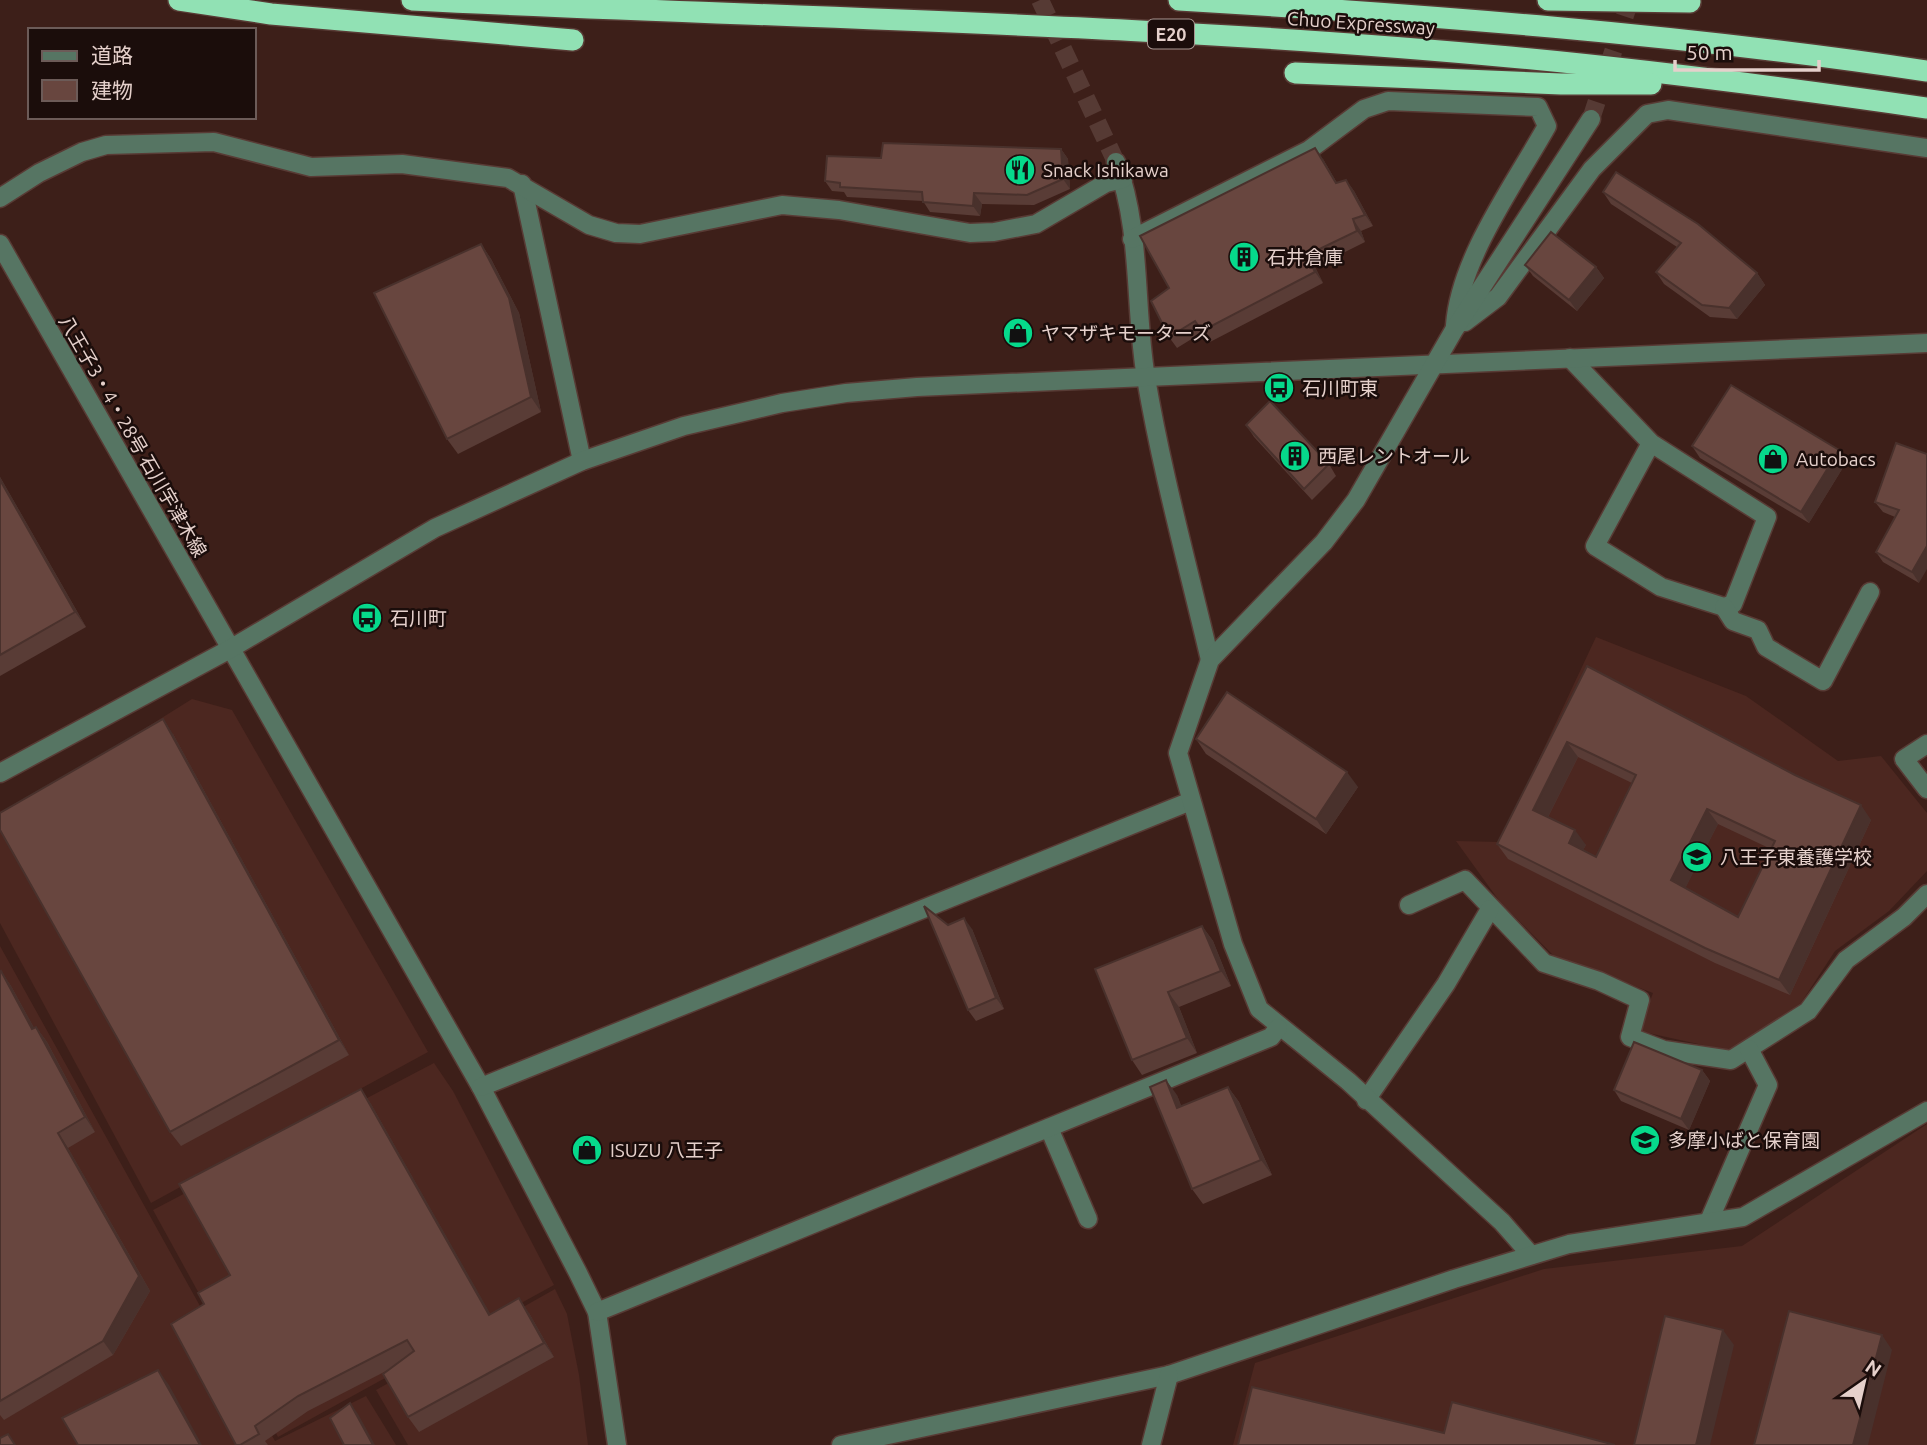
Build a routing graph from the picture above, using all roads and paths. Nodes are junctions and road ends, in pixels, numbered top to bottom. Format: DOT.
graph roads {
  1 [pos="179,0"];
  2 [pos="412,0"];
  3 [pos="1179,0"];
  4 [pos="1549,0"];
  5 [pos="1690,2"];
  6 [pos="573,40"];
  7 [pos="1927,71"];
  8 [pos="1295,73"];
  9 [pos="1761,83"];
  10 [pos="1927,108"];
  11 [pos="1591,119"];
  12 [pos="1927,148"];
  13 [pos="1116,162"];
  14 [pos="1123,179"];
  15 [pos="522,184"];
  16 [pos="0,198"];
  17 [pos="1132,239"];
  18 [pos="0,244"];
  19 [pos="1454,330"];
  20 [pos="1927,343"];
  21 [pos="1570,358"];
  22 [pos="1436,363"];
  23 [pos="1146,377"];
  24 [pos="1651,443"];
  25 [pos="582,461"];
  26 [pos="1870,592"];
  27 [pos="1724,607"];
  28 [pos="230,649"];
  29 [pos="1210,660"];
  30 [pos="1927,744"];
  31 [pos="0,773"];
  32 [pos="1927,789"];
  33 [pos="1191,801"];
  34 [pos="1927,894"];
  35 [pos="1409,905"];
  36 [pos="1490,909"];
  37 [pos="1278,1028"];
  38 [pos="1749,1049"];
  39 [pos="481,1087"];
  40 [pos="1366,1100"];
  41 [pos="1927,1111"];
  42 [pos="1049,1128"];
  43 [pos="1088,1219"];
  44 [pos="1709,1221"];
  45 [pos="1531,1255"];
  46 [pos="597,1312"];
  47 [pos="1170,1375"];
  48 [pos="911,1437"];
  49 [pos="617,1445"];
  50 [pos="841,1445"];
  51 [pos="1151,1445"];
  1 -- 6 [label="highway"];
  2 -- 9 [label="highway, Chuo Expressway / E20"];
  3 -- 7 [label="highway, Chuo Expressway / E20"];
  4 -- 5 [label="highway"];
  8 -- 9 [label="highway"];
  9 -- 10 [label="highway, Chuo Expressway / E20"];
  11 -- 19 [label="street"];
  12 -- 19 [label="street"];
  13 -- 14 [label="street"];
  14 -- 15 [label="street"];
  14 -- 17 [label="street"];
  15 -- 16 [label="street"];
  15 -- 25 [label="street"];
  17 -- 19 [label="street"];
  17 -- 23 [label="street"];
  18 -- 28 [label="street, 八王子3・4・28号 石川宇津木線"];
  19 -- 22 [label="street"];
  20 -- 21 [label="street"];
  21 -- 22 [label="street"];
  21 -- 24 [label="street"];
  22 -- 23 [label="street"];
  22 -- 29 [label="street"];
  23 -- 25 [label="street"];
  23 -- 29 [label="street"];
  24 -- 27 [label="street"];
  24 -- 27 [label="street"];
  25 -- 28 [label="street"];
  26 -- 27 [label="street"];
  28 -- 31 [label="street"];
  28 -- 39 [label="street, 八王子3・4・28号 石川宇津木線"];
  29 -- 33 [label="street"];
  30 -- 32 [label="street"];
  33 -- 37 [label="street"];
  33 -- 39 [label="street"];
  34 -- 38 [label="street"];
  35 -- 36 [label="street"];
  36 -- 38 [label="street"];
  36 -- 40 [label="street"];
  37 -- 40 [label="street"];
  37 -- 42 [label="street"];
  38 -- 44 [label="street"];
  39 -- 46 [label="street, 八王子3・4・28号 石川宇津木線"];
  40 -- 45 [label="street"];
  41 -- 44 [label="street"];
  42 -- 43 [label="street"];
  42 -- 46 [label="street"];
  44 -- 45 [label="street"];
  45 -- 47 [label="street"];
  46 -- 49 [label="street, 八王子3・4・28号 石川宇津木線"];
  47 -- 48 [label="street"];
  47 -- 51 [label="street"];
  48 -- 50 [label="street"];
}
